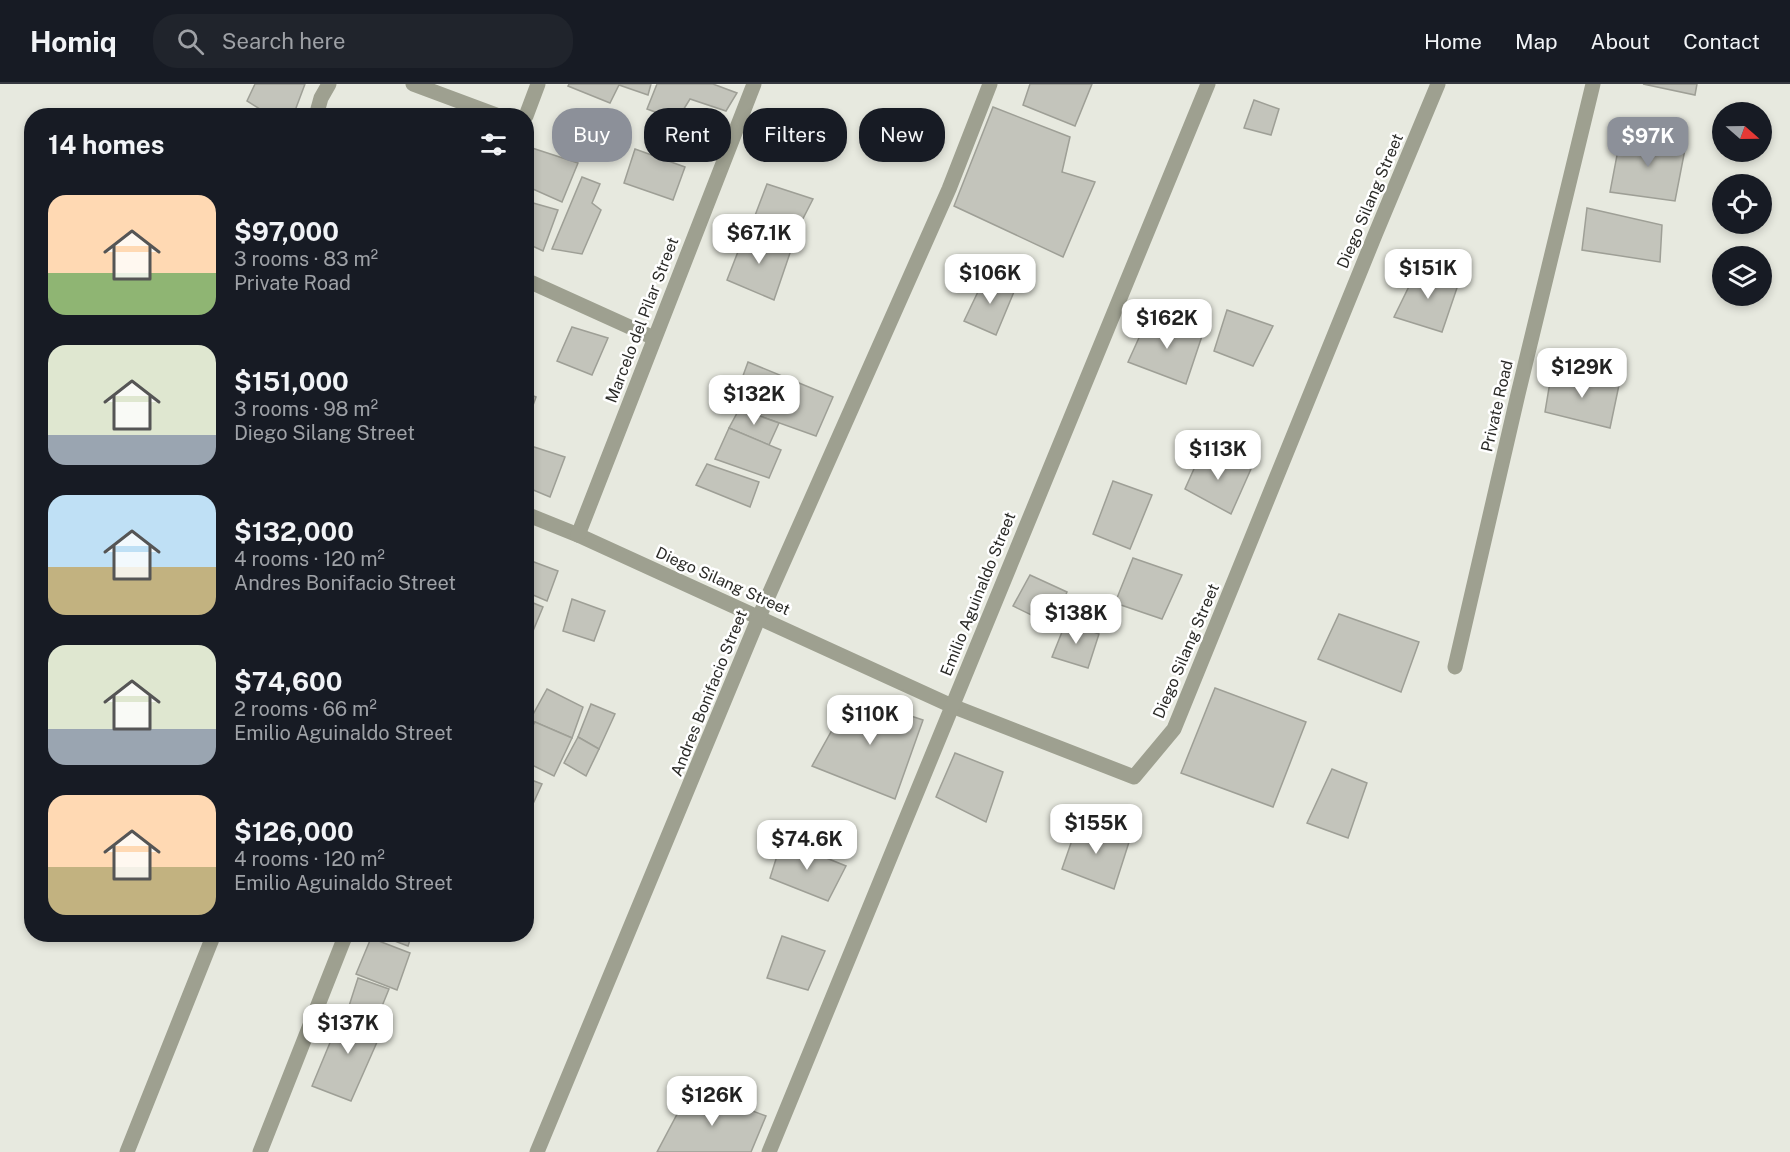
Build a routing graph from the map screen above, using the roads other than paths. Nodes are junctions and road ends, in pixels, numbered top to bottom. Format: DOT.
graph roads {
  1 [pos="329,84"];
  2 [pos="413,84"];
  3 [pos="538,84"];
  4 [pos="754,84"];
  5 [pos="990,84"];
  6 [pos="1208,84"];
  7 [pos="1438,84"];
  8 [pos="1593,84"];
  9 [pos="318,108"];
  10 [pos="478,108"];
  11 [pos="529,108"];
  12 [pos="534,284"];
  13 [pos="654,338"];
  14 [pos="534,517"];
  15 [pos="578,535"];
  16 [pos="759,617"];
  17 [pos="1455,668"];
  18 [pos="952,706"];
  19 [pos="211,942"];
  20 [pos="343,942"];
  21 [pos="127,1152"];
  22 [pos="260,1152"];
  23 [pos="537,1152"];
  24 [pos="769,1152"];
  1 -- 9 [label="street"];
  2 -- 10 [label="street"];
  3 -- 11 [label="street"];
  4 -- 13 [label="street, Marcelo del Pilar Street"];
  5 -- 16 [label="street, Andres Bonifacio Street"];
  6 -- 18 [label="street, Emilio Aguinaldo Street"];
  7 -- 18 [label="street, Diego Silang Street"];
  8 -- 17 [label="street, Private Road"];
  12 -- 13 [label="street"];
  13 -- 15 [label="street, Marcelo del Pilar Street"];
  14 -- 15 [label="street, Diego Silang Street"];
  15 -- 16 [label="street, Diego Silang Street"];
  16 -- 18 [label="street, Diego Silang Street"];
  16 -- 23 [label="street, Andres Bonifacio Street"];
  18 -- 24 [label="street, Emilio Aguinaldo Street"];
  19 -- 21 [label="street"];
  20 -- 22 [label="street"];
}
